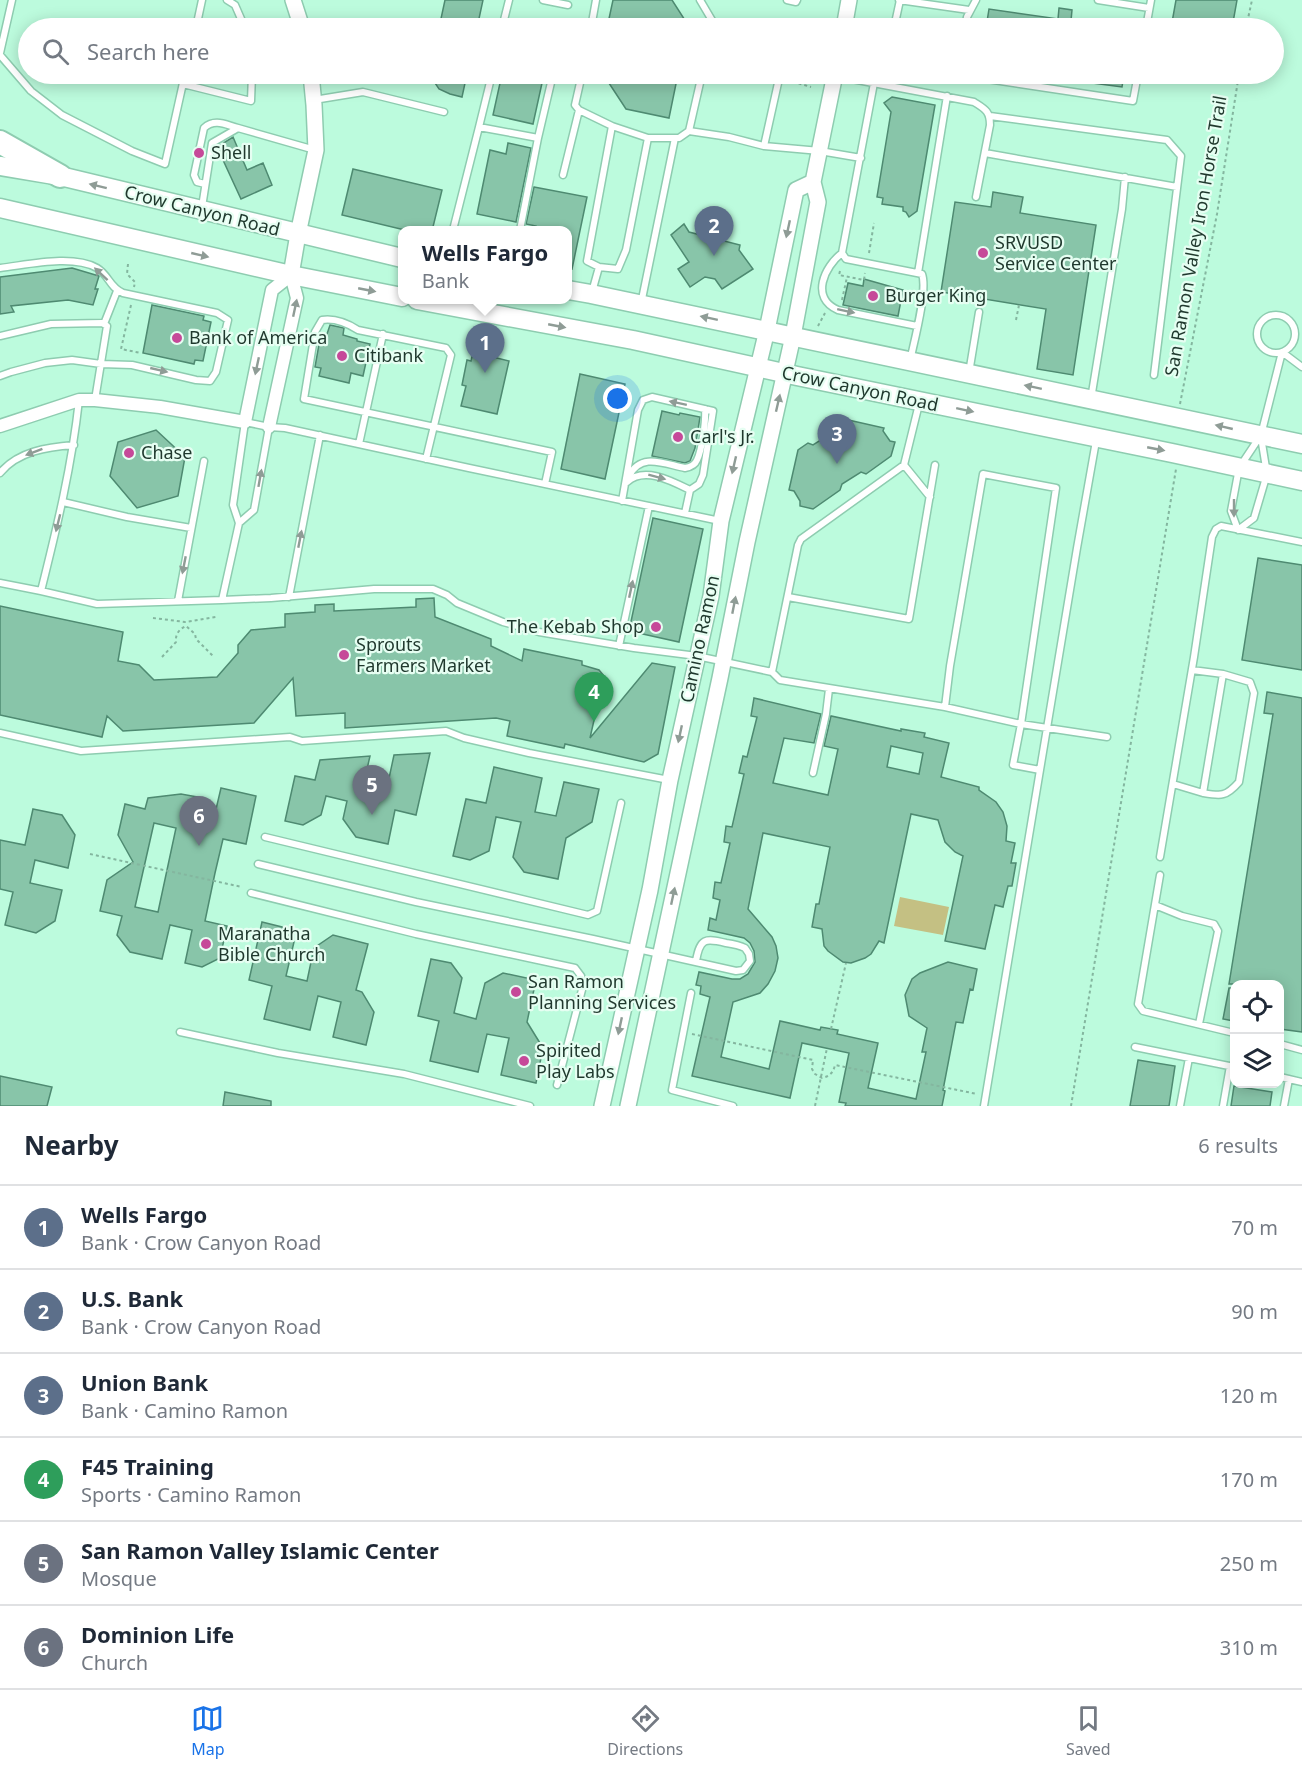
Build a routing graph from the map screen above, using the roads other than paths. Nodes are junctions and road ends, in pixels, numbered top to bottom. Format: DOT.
graph roads {
  1 [pos="12,0"];
  2 [pos="202,0"];
  3 [pos="227,0"];
  4 [pos="293,0"];
  5 [pos="509,0"];
  6 [pos="543,0"];
  7 [pos="596,0"];
  8 [pos="700,0"];
  9 [pos="787,0"];
  10 [pos="797,0"];
  11 [pos="849,0"];
  12 [pos="899,0"];
  13 [pos="976,0"];
  14 [pos="1098,0"];
  15 [pos="1151,0"];
  16 [pos="568,5"];
  17 [pos="1149,8"];
  18 [pos="969,10"];
  19 [pos="198,18"];
  20 [pos="241,18"];
  21 [pos="299,18"];
  22 [pos="504,18"];
  23 [pos="593,18"];
  24 [pos="709,18"];
  25 [pos="845,18"];
  26 [pos="896,18"];
  27 [pos="967,18"];
  28 [pos="1148,18"];
  29 [pos="0,54"];
  30 [pos="18,75"];
  31 [pos="25,84"];
  32 [pos="183,84"];
  33 [pos="252,84"];
  34 [pos="312,84"];
  35 [pos="490,84"];
  36 [pos="551,84"];
  37 [pos="580,84"];
  38 [pos="700,84"];
  39 [pos="778,84"];
  40 [pos="833,84"];
  41 [pos="874,84"];
  42 [pos="880,84"];
  43 [pos="1022,84"];
  44 [pos="1136,84"];
  45 [pos="947,96"];
  46 [pos="314,100"];
  47 [pos="579,110"];
  48 [pos="444,112"];
  49 [pos="990,116"];
  50 [pos="612,126"];
  51 [pos="479,127"];
  52 [pos="238,128"];
  53 [pos="689,131"];
  54 [pos="538,138"];
  55 [pos="648,138"];
  56 [pos="675,138"];
  57 [pos="0,142"];
  58 [pos="764,146"];
  59 [pos="316,150"];
  60 [pos="820,151"];
  61 [pos="985,153"];
  62 [pos="861,158"];
  63 [pos="0,166"];
  64 [pos="563,175"];
  65 [pos="60,176"];
  66 [pos="1125,177"];
  67 [pos="813,182"];
  68 [pos="205,184"];
  69 [pos="1177,187"];
  70 [pos="976,197"];
  71 [pos="0,208"];
  72 [pos="201,211"];
  73 [pos="454,226"];
  74 [pos="521,226"];
  75 [pos="298,234"];
  76 [pos="842,253"];
  77 [pos="398,257"];
  78 [pos="600,267"];
  79 [pos="0,268"];
  80 [pos="918,273"];
  81 [pos="291,275"];
  82 [pos="117,291"];
  83 [pos="572,291"];
  84 [pos="591,294"];
  85 [pos="398,296"];
  86 [pos="439,304"];
  87 [pos="641,304"];
  88 [pos="979,312"];
  89 [pos="104,324"];
  90 [pos="918,326"];
  91 [pos="766,330"];
  92 [pos="383,334"];
  93 [pos="0,336"];
  94 [pos="793,336"];
  95 [pos="1282,352"];
  96 [pos="910,361"];
  97 [pos="101,364"];
  98 [pos="757,367"];
  99 [pos="1302,367"];
  100 [pos="784,374"];
  101 [pos="969,374"];
  102 [pos="1154,375"];
  103 [pos="0,376"];
  104 [pos="1091,399"];
  105 [pos="79,400"];
  106 [pos="95,400"];
  107 [pos="919,402"];
  108 [pos="705,409"];
  109 [pos="366,412"];
  110 [pos="245,422"];
  111 [pos="0,426"];
  112 [pos="269,426"];
  113 [pos="434,426"];
  114 [pos="320,435"];
  115 [pos="1261,435"];
  116 [pos="1097,438"];
  117 [pos="360,444"];
  118 [pos="1302,444"];
  119 [pos="74,445"];
  120 [pos="426,459"];
  121 [pos="204,461"];
  122 [pos="904,465"];
  123 [pos="935,465"];
  124 [pos="1239,468"];
  125 [pos="0,473"];
  126 [pos="1267,474"];
  127 [pos="1302,481"];
  128 [pos="545,484"];
  129 [pos="625,484"];
  130 [pos="690,490"];
  131 [pos="930,497"];
  132 [pos="622,501"];
  133 [pos="63,502"];
  134 [pos="649,506"];
  135 [pos="685,513"];
  136 [pos="721,521"];
  137 [pos="239,523"];
  138 [pos="191,528"];
  139 [pos="1238,530"];
  140 [pos="1302,543"];
  141 [pos="0,583"];
  142 [pos="41,591"];
  143 [pos="288,597"];
  144 [pos="788,597"];
  145 [pos="222,600"];
  146 [pos="177,601"];
  147 [pos="619,646"];
  148 [pos="697,656"];
  149 [pos="723,662"];
  150 [pos="1192,670"];
  151 [pos="772,672"];
  152 [pos="1223,674"];
  153 [pos="829,689"];
  154 [pos="945,707"];
  155 [pos="1021,724"];
  156 [pos="1047,728"];
  157 [pos="0,733"];
  158 [pos="1107,737"];
  159 [pos="1040,770"];
  160 [pos="813,773"];
  161 [pos="670,780"];
  162 [pos="1173,784"];
  163 [pos="1203,793"];
  164 [pos="621,803"];
  165 [pos="265,837"];
  166 [pos="1160,857"];
  167 [pos="258,864"];
  168 [pos="1160,876"];
  169 [pos="251,893"];
  170 [pos="1155,905"];
  171 [pos="637,948"];
  172 [pos="661,954"];
  173 [pos="696,961"];
  174 [pos="691,993"];
  175 [pos="1199,1024"];
  176 [pos="180,1032"];
  177 [pos="1230,1032"];
  178 [pos="1284,1045"];
  179 [pos="1135,1047"];
  180 [pos="1302,1050"];
  181 [pos="1189,1058"];
  182 [pos="1230,1067"];
  183 [pos="1230,1076"];
  184 [pos="1284,1077"];
  185 [pos="1289,1078"];
  186 [pos="1302,1082"];
  187 [pos="556,1084"];
  188 [pos="530,1106"];
  189 [pos="602,1106"];
  190 [pos="628,1106"];
  191 [pos="733,1106"];
  192 [pos="984,1106"];
  193 [pos="1180,1106"];
  194 [pos="1223,1106"];
  195 [pos="1284,1106"];
  1 -- 29 [label="lane"];
  2 -- 19 [label="lane"];
  3 -- 20 [label="lane"];
  4 -- 21 [label="street"];
  5 -- 22 [label="lane"];
  6 -- 16 [label="lane"];
  7 -- 23 [label="lane"];
  8 -- 24 [label="lane"];
  9 -- 10 [label="lane"];
  11 -- 25 [label="street"];
  12 -- 18 [label="lane"];
  12 -- 26 [label="lane"];
  13 -- 18 [label="lane"];
  14 -- 17 [label="lane"];
  15 -- 17 [label="lane"];
  17 -- 28 [label="lane"];
  18 -- 27 [label="lane"];
  29 -- 30 [label="lane"];
  31 -- 32 [label="lane"];
  32 -- 33 [label="lane"];
  34 -- 46 [label="street"];
  35 -- 51 [label="lane"];
  36 -- 54 [label="lane"];
  37 -- 47 [label="lane"];
  38 -- 53 [label="lane"];
  39 -- 58 [label="lane"];
  40 -- 60 [label="street, Camino Ramon"];
  41 -- 62 [label="lane"];
  42 -- 45 [label="lane"];
  43 -- 44 [label="lane"];
  45 -- 49 [label="lane"];
  45 -- 80 [label="lane"];
  46 -- 48 [label="lane"];
  46 -- 59 [label="street"];
  47 -- 50 [label="lane"];
  47 -- 64 [label="lane"];
  49 -- 61 [label="lane"];
  49 -- 69 [label="lane"];
  50 -- 55 [label="lane"];
  50 -- 78 [label="lane"];
  51 -- 54 [label="lane"];
  51 -- 73 [label="lane"];
  52 -- 59 [label="lane"];
  52 -- 68 [label="lane"];
  52 -- 68 [label="lane"];
  53 -- 56 [label="lane"];
  53 -- 58 [label="lane"];
  54 -- 74 [label="lane"];
  55 -- 56 [label="lane"];
  55 -- 78 [label="lane"];
  56 -- 87 [label="lane"];
  57 -- 65 [label="highway"];
  58 -- 60 [label="lane"];
  59 -- 75 [label="street"];
  60 -- 62 [label="lane"];
  60 -- 67 [label="street, Camino Ramon"];
  61 -- 66 [label="lane"];
  61 -- 70 [label="lane"];
  62 -- 76 [label="lane"];
  63 -- 65 [label="main road, Crow Canyon Road"];
  72 -- 65 [label="main road, Crow Canyon Road, one-way"];
  66 -- 69 [label="lane"];
  66 -- 104 [label="lane"];
  67 -- 91 [label="street, Camino Ramon, one-way"];
  67 -- 94 [label="street, Camino Ramon"];
  68 -- 72 [label="lane"];
  69 -- 102 [label="lane"];
  71 -- 81 [label="main road, one-way"];
  72 -- 75 [label="main road, Crow Canyon Road"];
  75 -- 77 [label="main road, Crow Canyon Road"];
  75 -- 81 [label="street"];
  76 -- 80 [label="lane"];
  76 -- 90 [label="lane, one-way"];
  78 -- 84 [label="lane"];
  82 -- 79 [label="lane, one-way"];
  80 -- 90 [label="lane"];
  81 -- 85 [label="main road, one-way"];
  81 -- 110 [label="street, one-way"];
  112 -- 81 [label="street, one-way"];
  82 -- 89 [label="lane"];
  97 -- 82 [label="lane, one-way"];
  83 -- 84 [label="main road, Crow Canyon Road"];
  84 -- 87 [label="main road, Crow Canyon Road"];
  86 -- 98 [label="main road, Crow Canyon Road, one-way"];
  91 -- 87 [label="main road, Crow Canyon Road, one-way"];
  88 -- 101 [label="lane"];
  89 -- 93 [label="lane"];
  89 -- 97 [label="lane"];
  90 -- 96 [label="lane"];
  91 -- 94 [label="main road, Crow Canyon Road"];
  91 -- 98 [label="street, Camino Ramon"];
  92 -- 109 [label="lane"];
  92 -- 109 [label="lane"];
  92 -- 113 [label="lane"];
  94 -- 96 [label="main road, Crow Canyon Road"];
  94 -- 100 [label="street, Camino Ramon"];
  95 -- 95 [label="lane"];
  95 -- 99 [label="lane"];
  95 -- 115 [label="lane"];
  96 -- 101 [label="main road, Crow Canyon Road"];
  97 -- 103 [label="lane"];
  97 -- 106 [label="lane"];
  98 -- 100 [label="main road, Crow Canyon Road"];
  98 -- 136 [label="street, Camino Ramon, one-way"];
  100 -- 107 [label="main road, Crow Canyon Road"];
  149 -- 100 [label="street, Camino Ramon, one-way"];
  104 -- 101 [label="main road, Crow Canyon Road, one-way"];
  115 -- 104 [label="main road, Crow Canyon Road, one-way"];
  105 -- 106 [label="street"];
  105 -- 111 [label="street"];
  105 -- 119 [label="lane"];
  106 -- 110 [label="street"];
  107 -- 116 [label="main road, Crow Canyon Road, one-way"];
  107 -- 122 [label="lane"];
  108 -- 129 [label="lane"];
  108 -- 129 [label="lane, one-way"];
  108 -- 130 [label="lane"];
  109 -- 113 [label="lane"];
  109 -- 117 [label="lane"];
  110 -- 112 [label="lane"];
  110 -- 137 [label="lane"];
  112 -- 114 [label="lane"];
  137 -- 112 [label="lane, one-way"];
  113 -- 120 [label="lane"];
  113 -- 128 [label="lane"];
  114 -- 117 [label="lane"];
  143 -- 114 [label="lane, one-way"];
  115 -- 118 [label="main road, Crow Canyon Road"];
  115 -- 124 [label="lane"];
  115 -- 126 [label="lane"];
  116 -- 124 [label="main road, Crow Canyon Road, one-way"];
  116 -- 156 [label="lane"];
  117 -- 120 [label="lane"];
  119 -- 125 [label="lane, one-way"];
  119 -- 133 [label="lane"];
  120 -- 128 [label="lane"];
  121 -- 138 [label="lane"];
  122 -- 131 [label="lane"];
  122 -- 144 [label="lane"];
  123 -- 131 [label="lane"];
  124 -- 126 [label="main road, Crow Canyon Road"];
  124 -- 139 [label="lane, one-way"];
  126 -- 127 [label="main road, Crow Canyon Road"];
  126 -- 139 [label="lane"];
  128 -- 132 [label="lane"];
  129 -- 130 [label="lane, one-way"];
  129 -- 132 [label="lane"];
  130 -- 135 [label="lane"];
  131 -- 144 [label="lane"];
  132 -- 134 [label="lane"];
  133 -- 138 [label="lane"];
  133 -- 142 [label="lane, one-way"];
  134 -- 135 [label="lane"];
  147 -- 134 [label="lane, one-way"];
  135 -- 136 [label="lane"];
  136 -- 148 [label="street, Camino Ramon"];
  137 -- 145 [label="lane"];
  138 -- 146 [label="lane, one-way"];
  139 -- 140 [label="lane"];
  139 -- 150 [label="lane"];
  141 -- 142 [label="lane"];
  142 -- 146 [label="lane"];
  143 -- 145 [label="lane"];
  143 -- 147 [label="lane"];
  144 -- 151 [label="lane"];
  145 -- 146 [label="lane"];
  147 -- 148 [label="lane"];
  148 -- 149 [label="lane"];
  148 -- 161 [label="street, Camino Ramon, one-way"];
  149 -- 151 [label="lane"];
  172 -- 149 [label="street, Camino Ramon, one-way"];
  150 -- 152 [label="lane"];
  150 -- 162 [label="lane"];
  151 -- 153 [label="lane"];
  152 -- 163 [label="lane"];
  152 -- 163 [label="lane"];
  153 -- 154 [label="lane"];
  153 -- 160 [label="lane"];
  154 -- 155 [label="lane"];
  154 -- 155 [label="lane"];
  155 -- 156 [label="lane"];
  155 -- 159 [label="lane"];
  156 -- 158 [label="lane"];
  156 -- 159 [label="lane"];
  157 -- 161 [label="lane"];
  159 -- 192 [label="lane"];
  161 -- 171 [label="street, Camino Ramon"];
  162 -- 163 [label="lane"];
  162 -- 166 [label="lane"];
  164 -- 165 [label="lane"];
  167 -- 171 [label="lane"];
  168 -- 170 [label="lane"];
  169 -- 187 [label="lane"];
  170 -- 175 [label="lane"];
  170 -- 175 [label="lane"];
  171 -- 172 [label="lane"];
  171 -- 189 [label="street, Camino Ramon, one-way"];
  172 -- 173 [label="lane"];
  172 -- 190 [label="street, Camino Ramon"];
  173 -- 173 [label="lane"];
  174 -- 191 [label="lane"];
  175 -- 177 [label="lane"];
  176 -- 188 [label="lane"];
  178 -- 180 [label="lane"];
  179 -- 181 [label="lane"];
  181 -- 182 [label="lane"];
  181 -- 193 [label="lane"];
  183 -- 194 [label="lane"];
  184 -- 185 [label="lane"];
  185 -- 186 [label="lane"];
  185 -- 195 [label="lane"];
}
